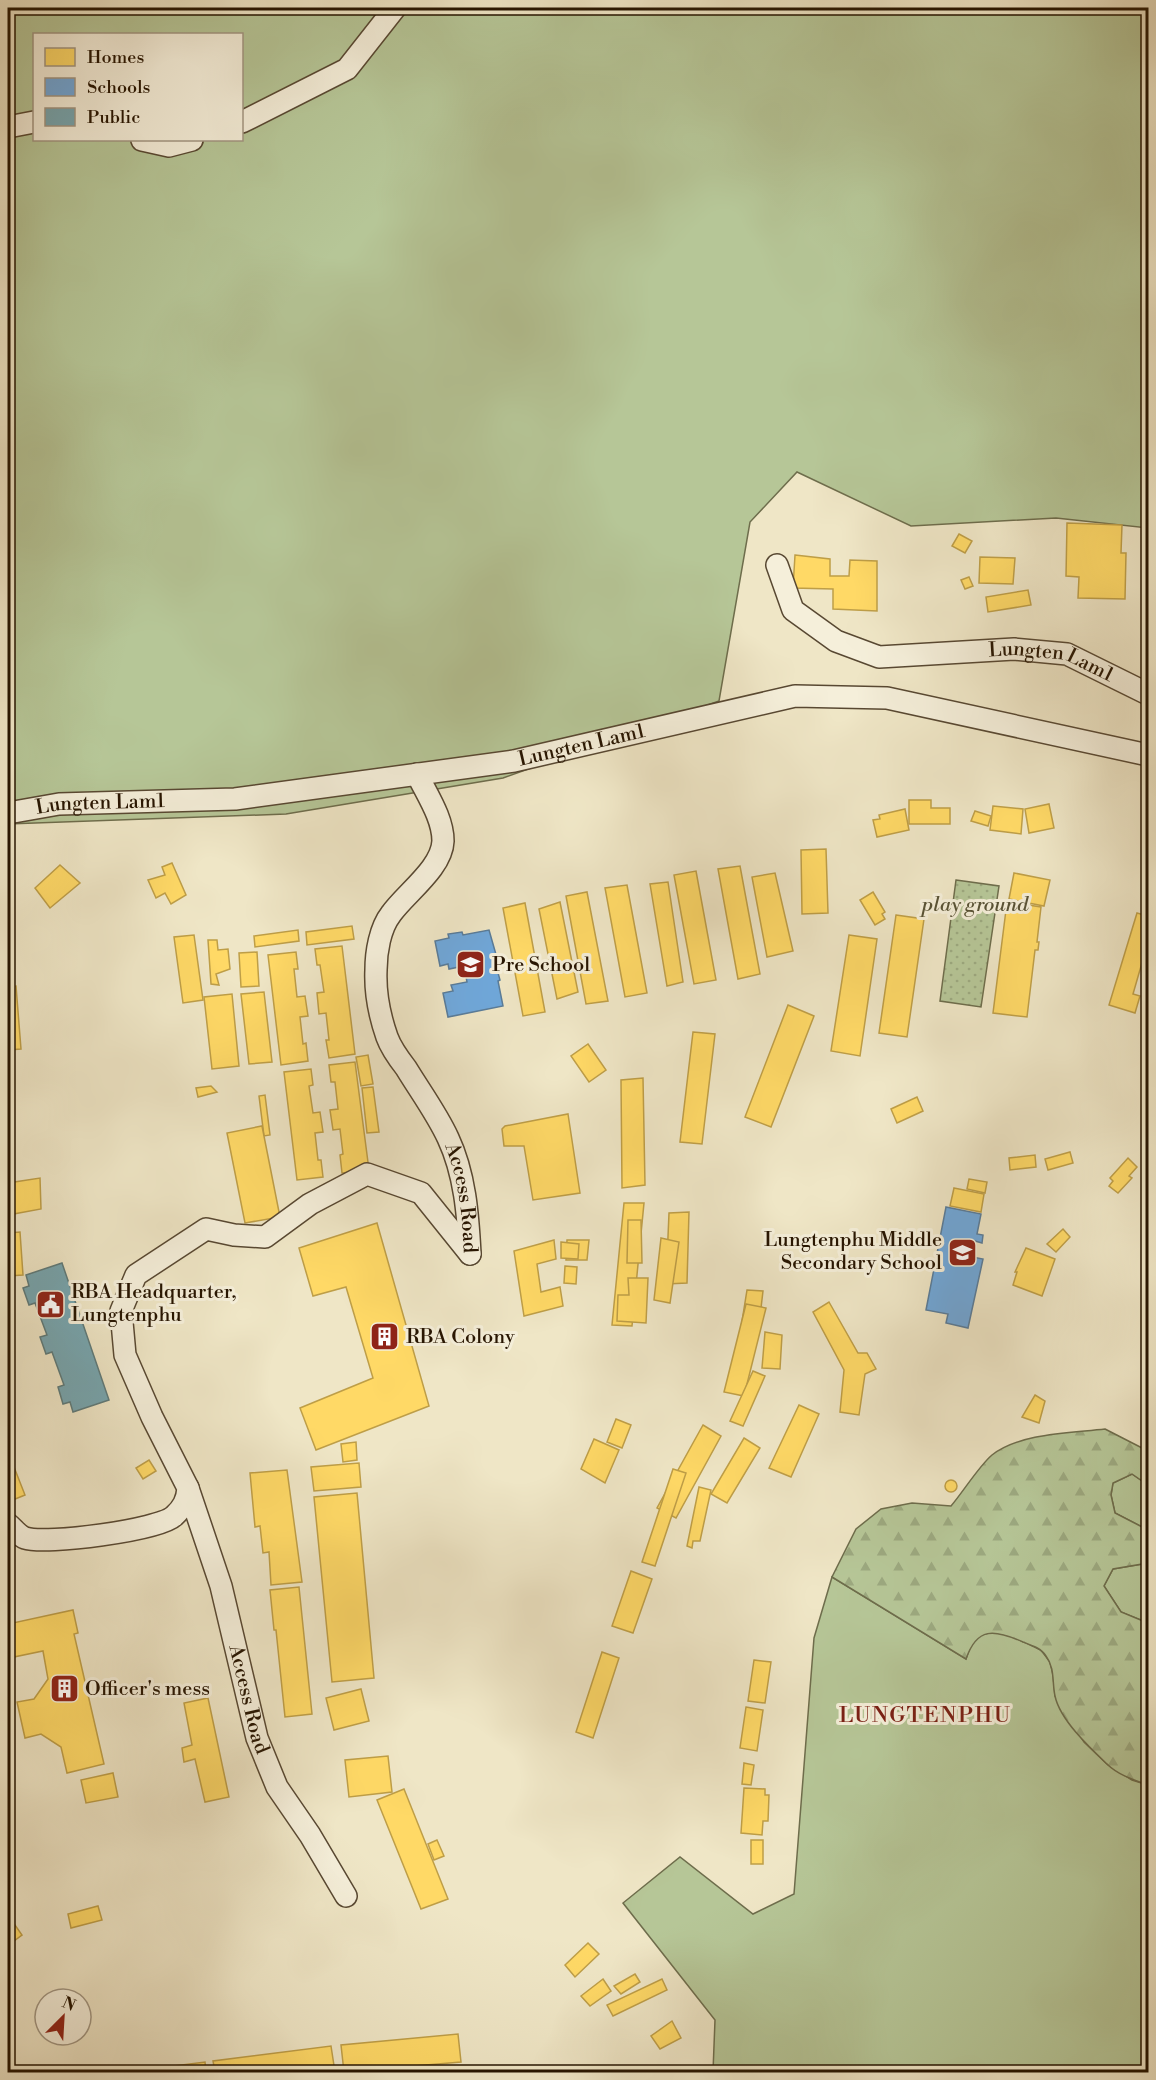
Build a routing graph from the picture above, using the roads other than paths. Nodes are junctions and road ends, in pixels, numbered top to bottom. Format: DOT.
graph roads {
  1 [pos="394,8"];
  2 [pos="243,121"];
  3 [pos="33,122"];
  4 [pos="8,127"];
  5 [pos="146,141"];
  6 [pos="188,141"];
  7 [pos="777,565"];
  8 [pos="1149,694"];
  9 [pos="1149,755"];
  10 [pos="417,774"];
  11 [pos="8,813"];
  12 [pos="188,1488"];
  13 [pos="8,1524"];
  14 [pos="346,1896"];
  1 -- 2 [label="street"];
  3 -- 4 [label="street"];
  5 -- 6 [label="street"];
  7 -- 8 [label="street, Lungten Lam1"];
  9 -- 10 [label="street, Lungten Lam1"];
  10 -- 11 [label="street, Lungten Lam1"];
  10 -- 12 [label="street, Access Road"];
  12 -- 13 [label="street"];
  12 -- 14 [label="street, Access Road"];
}
